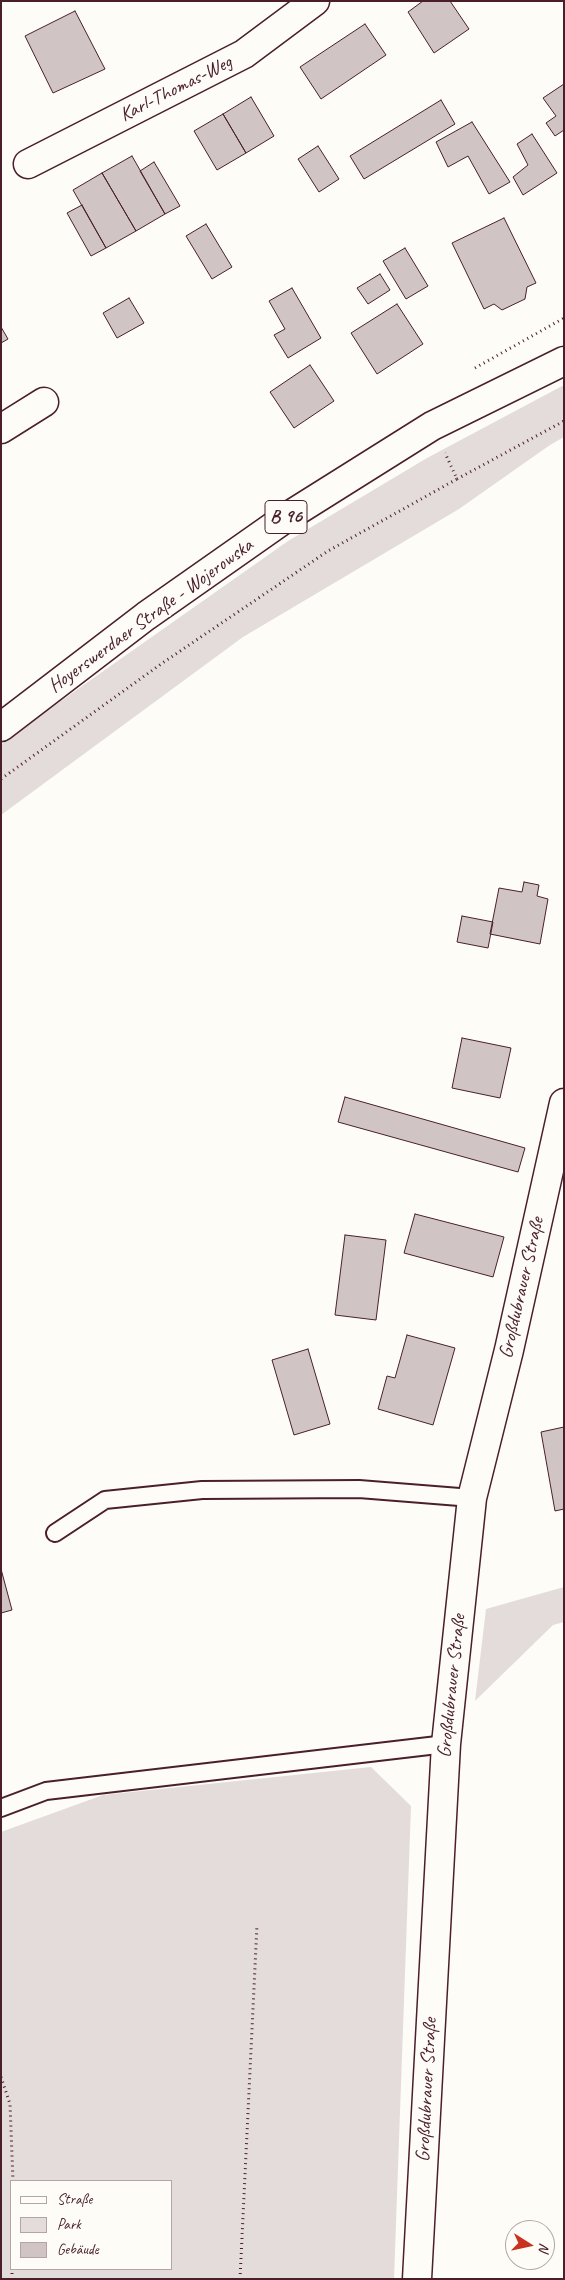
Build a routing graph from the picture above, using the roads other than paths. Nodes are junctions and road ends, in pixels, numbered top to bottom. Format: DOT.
graph roads {
  1 [pos="315,1"];
  2 [pos="28,164"];
  3 [pos="564,361"];
  4 [pos="44,402"];
  5 [pos="1,429"];
  6 [pos="1,727"];
  7 [pos="564,1103"];
  8 [pos="472,1498"];
  9 [pos="55,1534"];
  10 [pos="446,1744"];
  11 [pos="1,1808"];
  12 [pos="417,2279"];
  1 -- 2 [label="main road, Karl-Thomas-Weg"];
  3 -- 6 [label="main road, Hoyerswerdaer Straße - Wojerowska / B 96"];
  4 -- 5 [label="main road"];
  7 -- 8 [label="main road, Großdubrauer Straße"];
  8 -- 9 [label="lane"];
  8 -- 10 [label="main road, Großdubrauer Straße"];
  10 -- 11 [label="lane"];
  10 -- 12 [label="main road, Großdubrauer Straße"];
}
